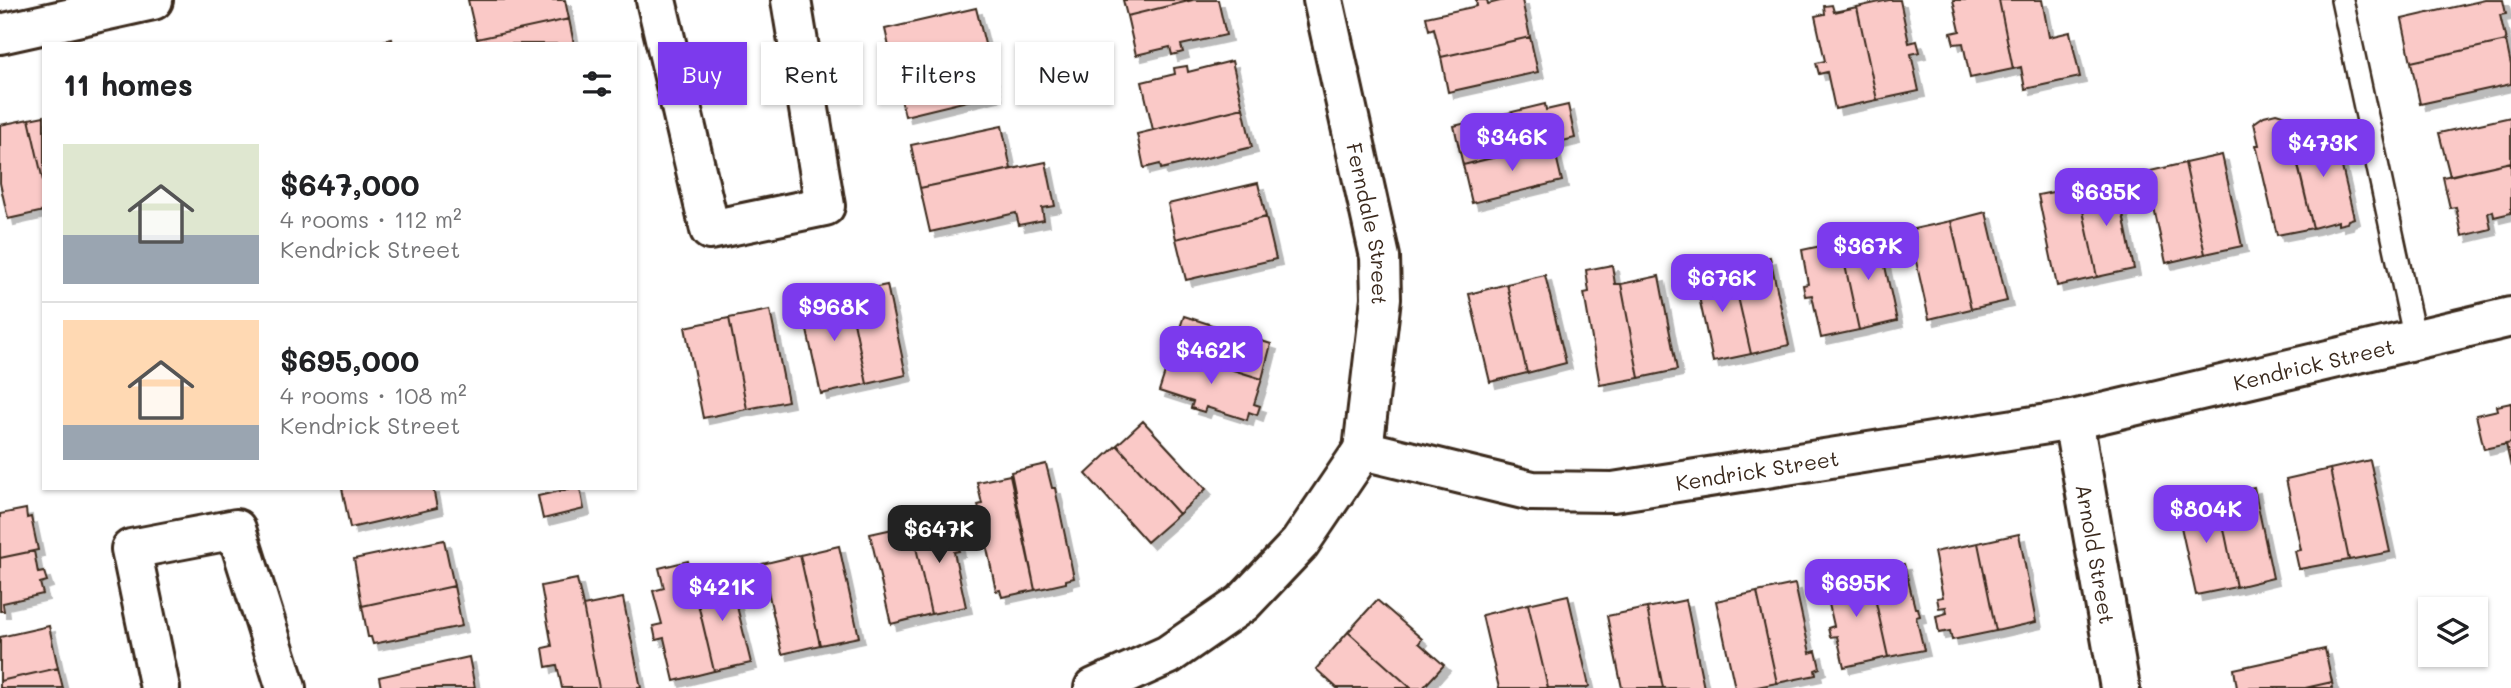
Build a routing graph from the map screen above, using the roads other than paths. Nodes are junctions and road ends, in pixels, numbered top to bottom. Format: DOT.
graph roads {
  1 [pos="153,0"];
  2 [pos="656,0"];
  3 [pos="791,0"];
  4 [pos="1323,0"];
  5 [pos="2342,0"];
  6 [pos="0,34"];
  7 [pos="2511,317"];
  8 [pos="2415,340"];
  9 [pos="2073,420"];
  10 [pos="1363,450"];
  11 [pos="160,688"];
  12 [pos="286,688"];
  13 [pos="1094,688"];
  14 [pos="2120,688"];
  1 -- 6 [label="street"];
  2 -- 3 [label="street"];
  4 -- 10 [label="street, Ferndale Street"];
  5 -- 8 [label="lane"];
  7 -- 8 [label="street, Kendrick Street"];
  8 -- 9 [label="street, Kendrick Street"];
  9 -- 10 [label="street, Kendrick Street"];
  9 -- 14 [label="street, Arnold Street"];
  10 -- 13 [label="street"];
  11 -- 12 [label="street"];
}
